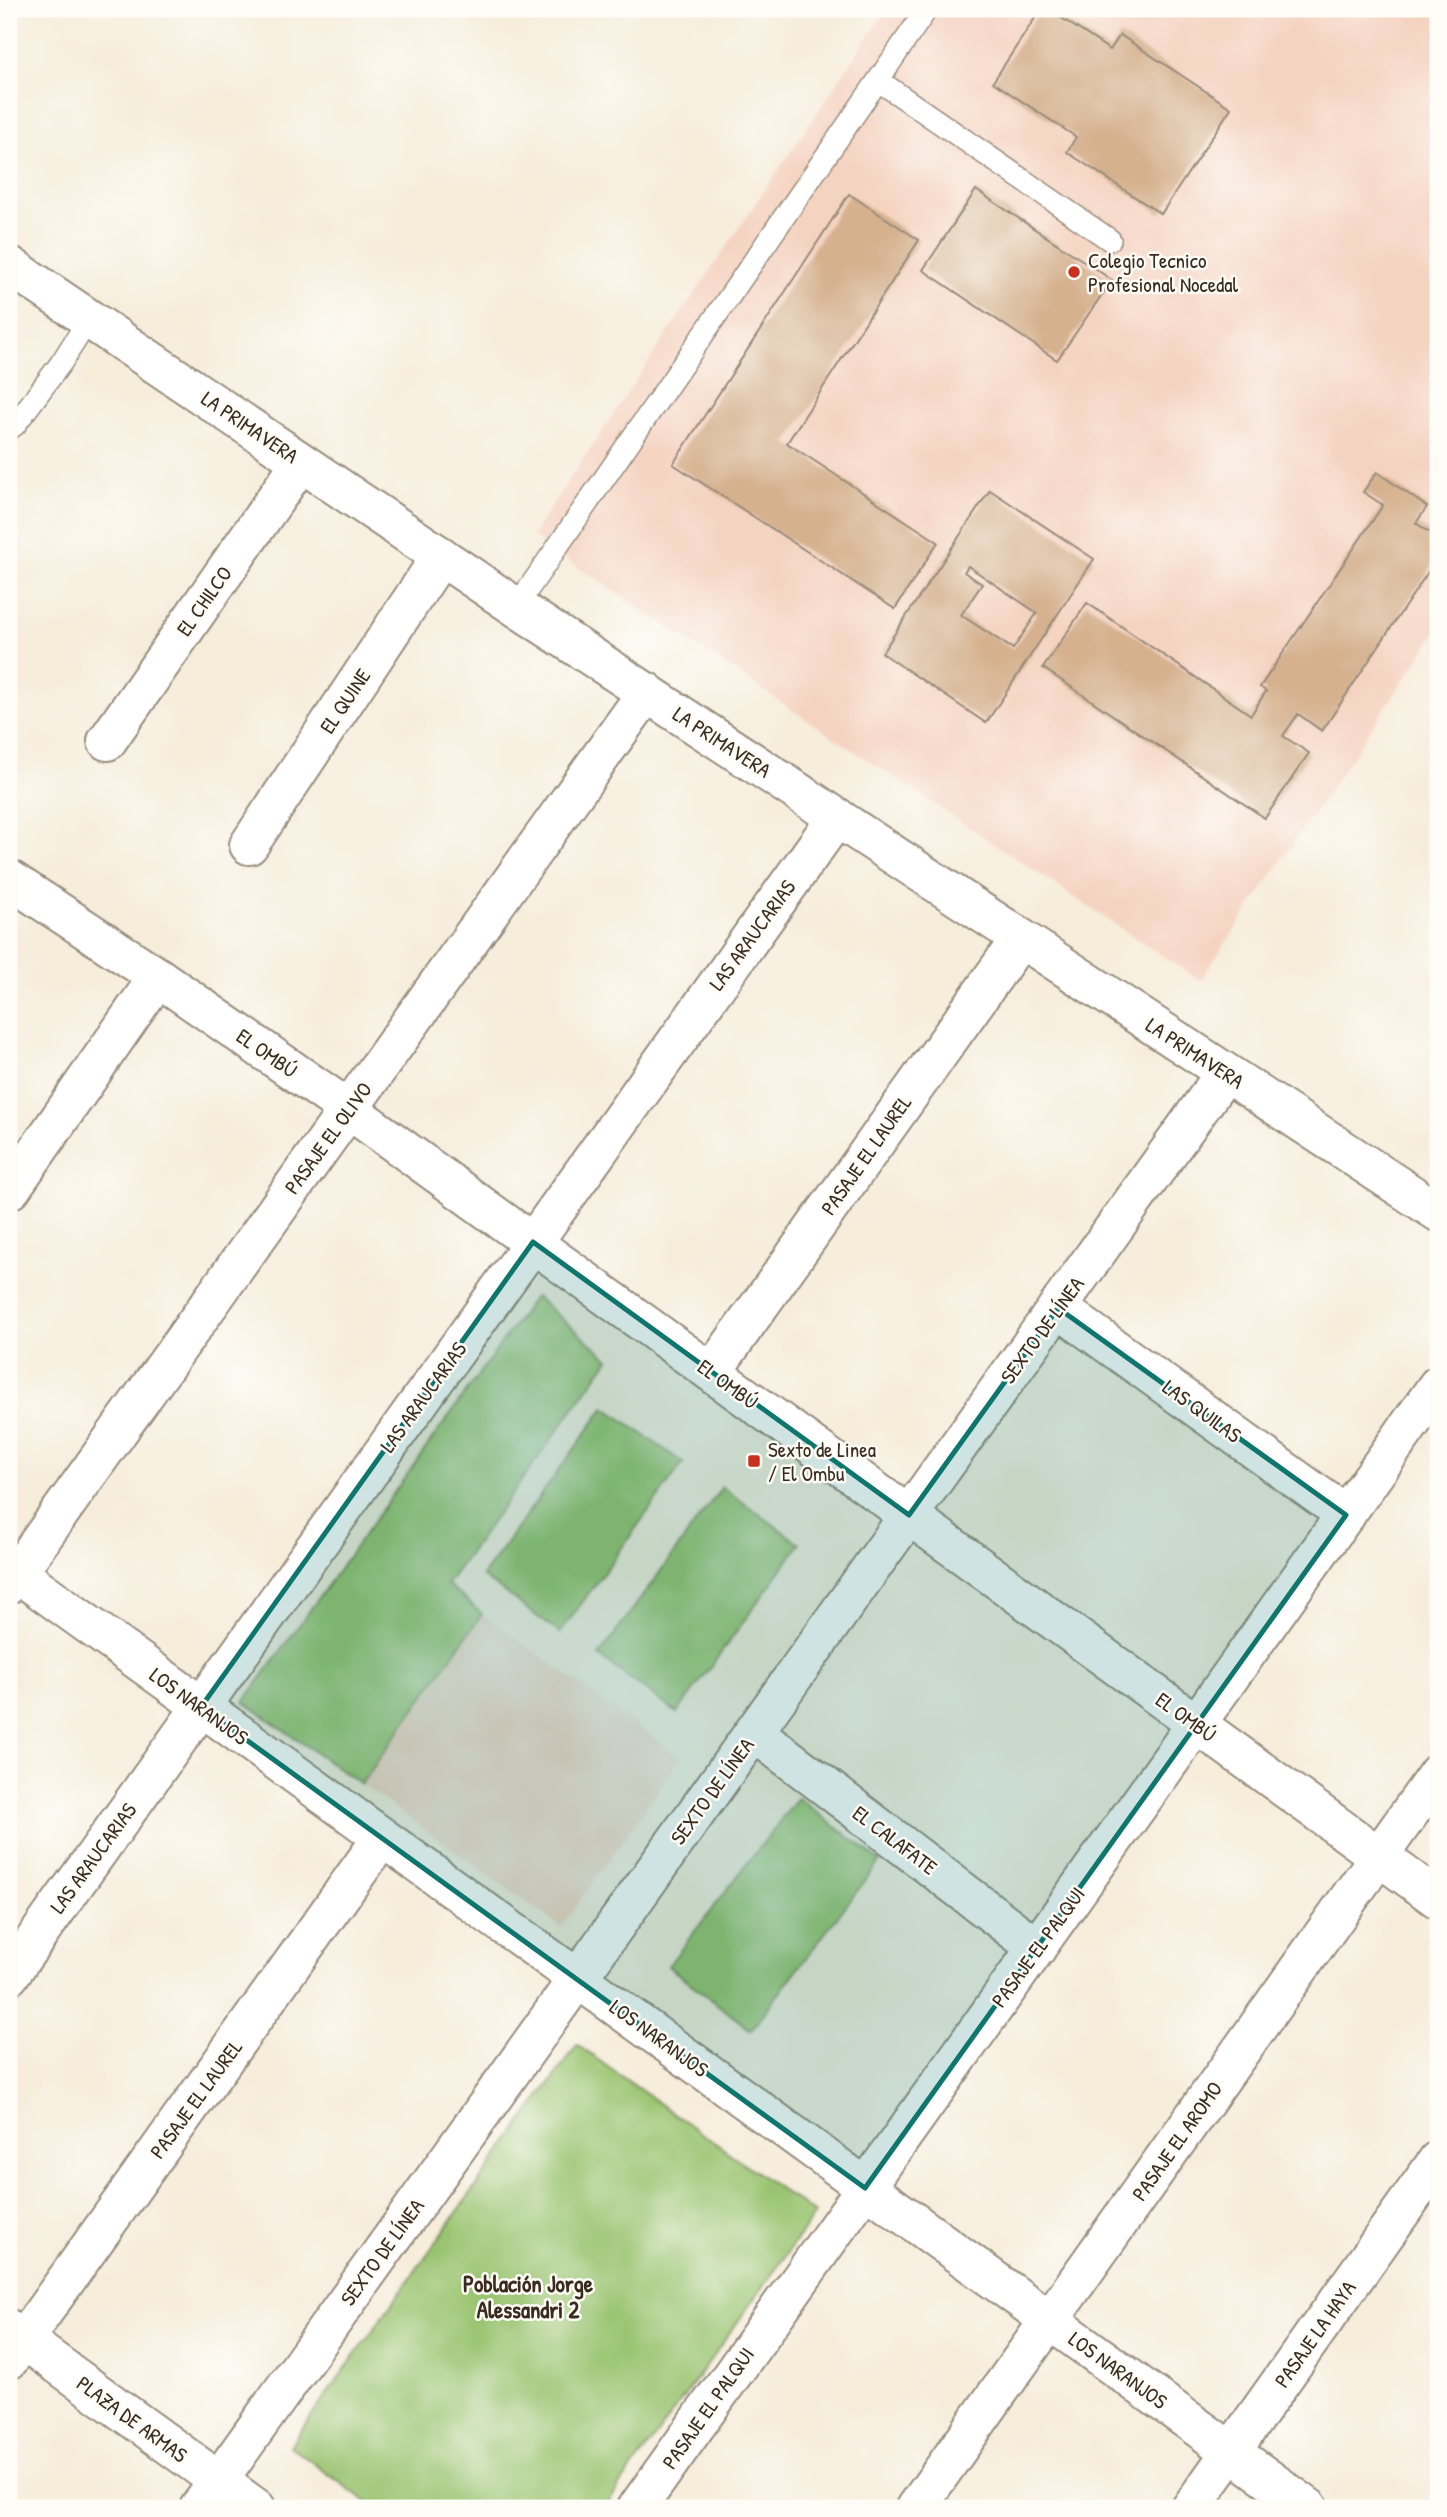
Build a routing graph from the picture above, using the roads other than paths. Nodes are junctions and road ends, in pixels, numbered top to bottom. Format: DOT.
graph roads {
  1 [pos="927,9"];
  2 [pos="879,81"];
  3 [pos="1110,240"];
  4 [pos="9,265"];
  5 [pos="89,319"];
  6 [pos="9,429"];
  7 [pos="302,462"];
  8 [pos="441,556"];
  9 [pos="516,607"];
  10 [pos="647,692"];
  11 [pos="107,741"];
  12 [pos="837,817"];
  13 [pos="249,845"];
  14 [pos="9,880"];
  15 [pos="1021,938"];
  16 [pos="158,977"];
  17 [pos="1225,1073"];
  18 [pos="348,1109"];
  19 [pos="11,1189"];
  20 [pos="1438,1212"];
  21 [pos="533,1242"];
  22 [pos="1058,1308"];
  23 [pos="712,1372"];
  24 [pos="1438,1385"];
  25 [pos="1346,1515"];
  26 [pos="909,1516"];
  27 [pos="11,1575"];
  28 [pos="201,1707"];
  29 [pos="1196,1724"];
  30 [pos="754,1732"];
  31 [pos="1438,1773"];
  32 [pos="383,1838"];
  33 [pos="1379,1857"];
  34 [pos="1438,1899"];
  35 [pos="1037,1948"];
  36 [pos="9,1976"];
  37 [pos="577,1979"];
  38 [pos="1438,2160"];
  39 [pos="865,2188"];
  40 [pos="1049,2320"];
  41 [pos="14,2343"];
  42 [pos="1231,2452"];
  43 [pos="208,2494"];
  44 [pos="256,2508"];
  45 [pos="637,2508"];
  46 [pos="916,2508"];
  47 [pos="1191,2508"];
  48 [pos="1309,2508"];
  1 -- 2 [label="lane"];
  2 -- 3 [label="lane"];
  2 -- 9 [label="lane"];
  4 -- 5 [label="street, LA PRIMAVERA"];
  5 -- 6 [label="lane"];
  5 -- 7 [label="street, LA PRIMAVERA"];
  7 -- 8 [label="street, LA PRIMAVERA"];
  7 -- 11 [label="street, EL CHILCO"];
  8 -- 9 [label="street, LA PRIMAVERA"];
  8 -- 13 [label="street, EL QUINE"];
  9 -- 10 [label="street, LA PRIMAVERA"];
  10 -- 12 [label="street, LA PRIMAVERA"];
  10 -- 18 [label="street, PASAJE EL OLIVO"];
  12 -- 15 [label="street, LA PRIMAVERA"];
  12 -- 21 [label="street, LAS ARAUCARIAS"];
  14 -- 16 [label="street, EL OMBÚ"];
  15 -- 17 [label="street, LA PRIMAVERA"];
  15 -- 23 [label="street, PASAJE EL LAUREL"];
  16 -- 18 [label="street, EL OMBÚ"];
  16 -- 19 [label="street"];
  17 -- 20 [label="street, LA PRIMAVERA"];
  17 -- 22 [label="street, SEXTO DE LÍNEA"];
  18 -- 21 [label="street, EL OMBÚ"];
  18 -- 27 [label="street, PASAJE EL OLIVO"];
  21 -- 23 [label="street, EL OMBÚ"];
  21 -- 28 [label="street, LAS ARAUCARIAS"];
  22 -- 25 [label="street, LAS QUILAS"];
  22 -- 26 [label="street, SEXTO DE LÍNEA"];
  23 -- 26 [label="street, EL OMBÚ"];
  24 -- 25 [label="street, PASAJE EL PALQUI"];
  25 -- 29 [label="street, PASAJE EL PALQUI"];
  26 -- 29 [label="street, EL OMBÚ"];
  26 -- 30 [label="street, SEXTO DE LÍNEA"];
  27 -- 28 [label="street, LOS NARANJOS"];
  28 -- 32 [label="street, LOS NARANJOS"];
  28 -- 36 [label="street, LAS ARAUCARIAS"];
  29 -- 33 [label="street, EL OMBÚ"];
  29 -- 35 [label="street, PASAJE EL PALQUI"];
  30 -- 35 [label="street, EL CALAFATE"];
  30 -- 37 [label="street, SEXTO DE LÍNEA"];
  31 -- 33 [label="street, PASAJE EL AROMO"];
  32 -- 37 [label="street, LOS NARANJOS"];
  32 -- 41 [label="street, PASAJE EL LAUREL"];
  33 -- 34 [label="street, EL OMBÚ"];
  33 -- 40 [label="street, PASAJE EL AROMO"];
  35 -- 39 [label="street, PASAJE EL PALQUI"];
  37 -- 39 [label="street, LOS NARANJOS"];
  37 -- 43 [label="street, SEXTO DE LÍNEA"];
  38 -- 42 [label="street, PASAJE LA HAYA"];
  39 -- 40 [label="street, LOS NARANJOS"];
  39 -- 45 [label="street, PASAJE EL PALQUI"];
  40 -- 42 [label="street, LOS NARANJOS"];
  40 -- 46 [label="street, PASAJE EL AROMO"];
  41 -- 43 [label="street, PLAZA DE ARMAS"];
  42 -- 47 [label="street, PASAJE LA HAYA"];
  42 -- 48 [label="street, LOS NARANJOS"];
  43 -- 44 [label="street, PLAZA DE ARMAS"];
}
